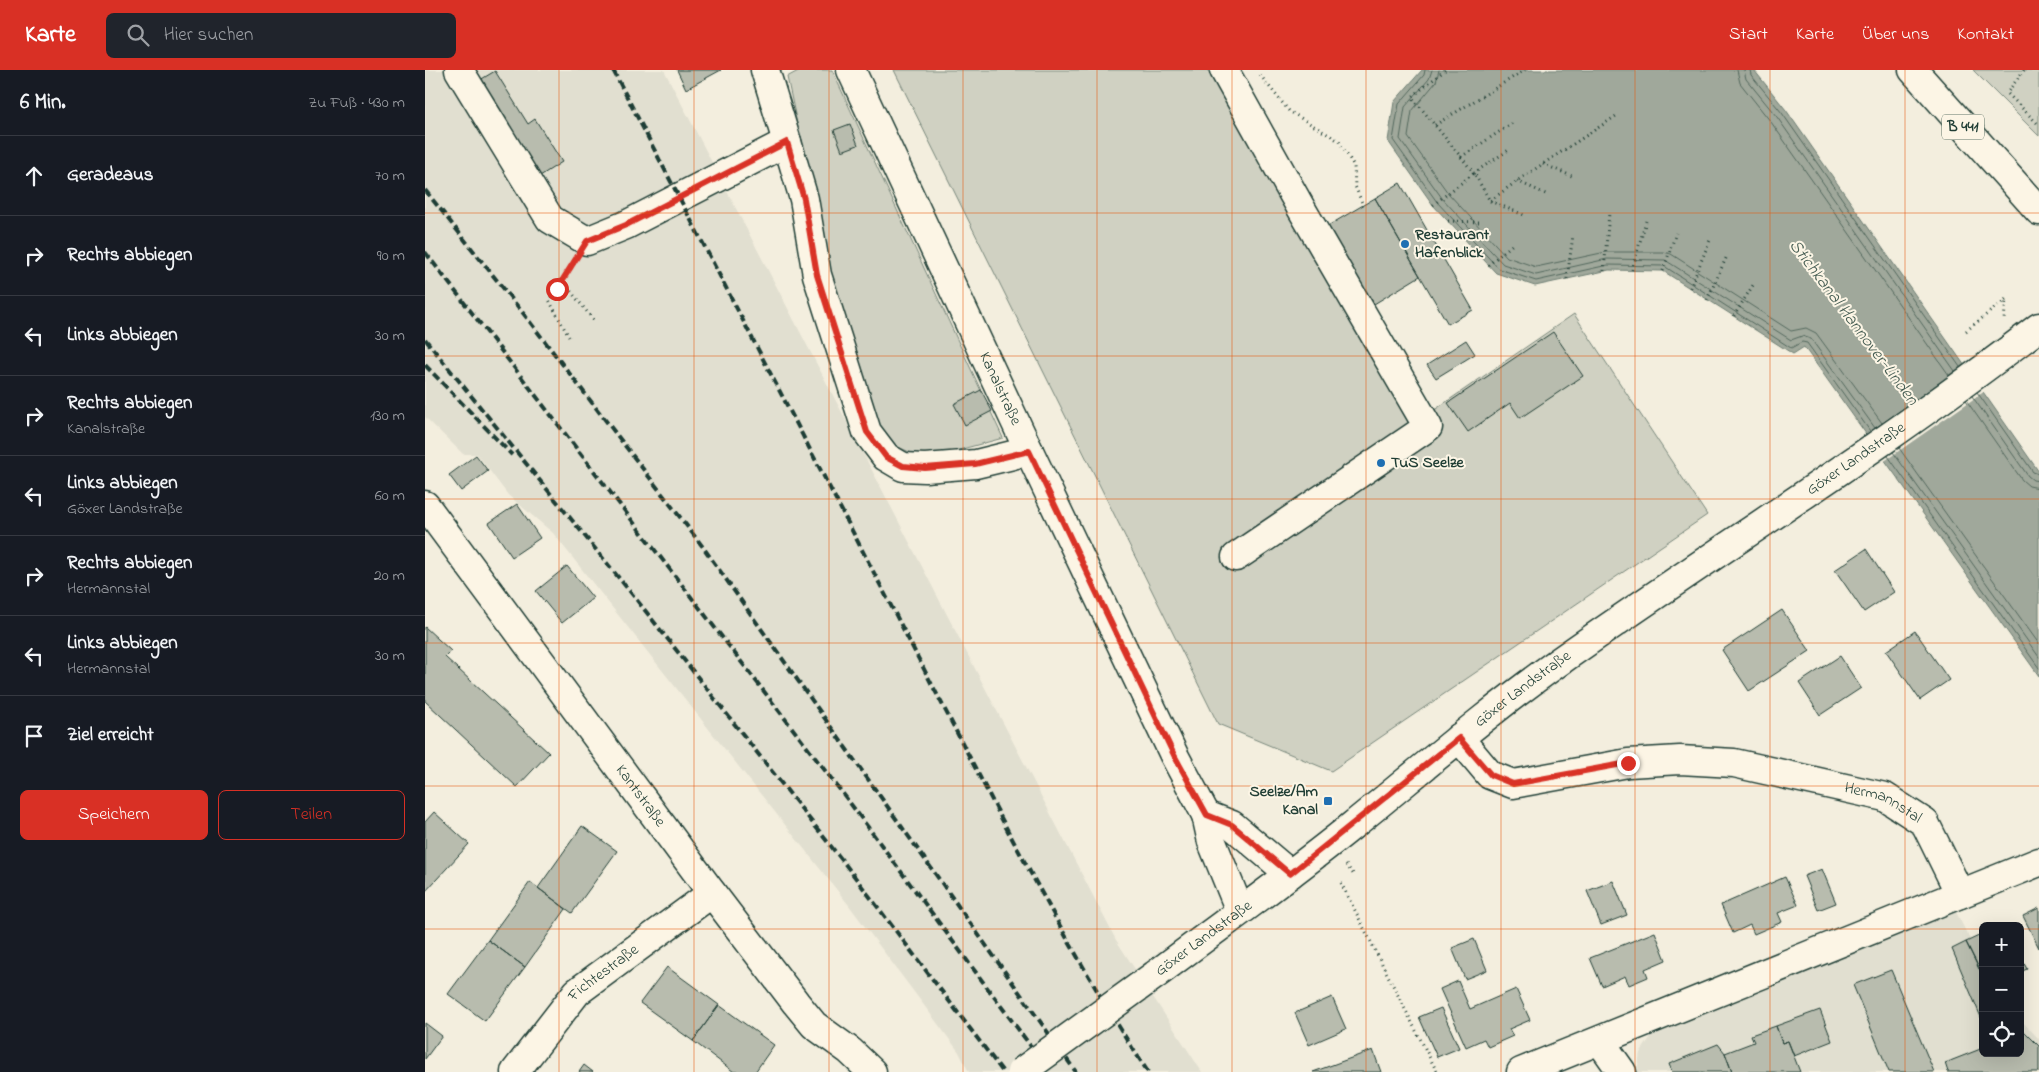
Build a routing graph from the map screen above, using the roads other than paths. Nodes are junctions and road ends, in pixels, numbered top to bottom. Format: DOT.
graph roads {
  1 [pos="459,70"];
  2 [pos="765,70"];
  3 [pos="851,70"];
  4 [pos="1224,70"];
  5 [pos="1913,70"];
  6 [pos="787,142"];
  7 [pos="2039,212"];
  8 [pos="2039,327"];
  9 [pos="1029,451"];
  10 [pos="427,511"];
  11 [pos="1236,557"];
  12 [pos="1459,738"];
  13 [pos="1207,815"];
  14 [pos="2039,862"];
  15 [pos="1290,874"];
  16 [pos="712,893"];
  17 [pos="1960,894"];
  18 [pos="1240,911"];
  19 [pos="1600,1041"];
  20 [pos="515,1072"];
  21 [pos="872,1072"];
  22 [pos="1021,1072"];
  23 [pos="1521,1072"];
  24 [pos="1622,1072"];
  1 -- 6 [label="street"];
  2 -- 6 [label="street"];
  3 -- 9 [label="street, Kanalstraße"];
  4 -- 11 [label="street"];
  5 -- 7 [label="street, B 441"];
  6 -- 9 [label="street"];
  8 -- 12 [label="street, Göxer Landstraße"];
  9 -- 13 [label="street, Kanalstraße"];
  10 -- 16 [label="street, Kantstraße"];
  12 -- 15 [label="street, Göxer Landstraße"];
  12 -- 17 [label="street, Hermannstal"];
  13 -- 15 [label="street"];
  13 -- 18 [label="street, Kanalstraße"];
  14 -- 17 [label="street"];
  15 -- 18 [label="street, Göxer Landstraße"];
  16 -- 20 [label="street, Fichtestraße"];
  16 -- 21 [label="street, Kantstraße"];
  17 -- 19 [label="street"];
  18 -- 22 [label="street, Göxer Landstraße, bridge"];
  19 -- 23 [label="street"];
  19 -- 24 [label="street"];
}
